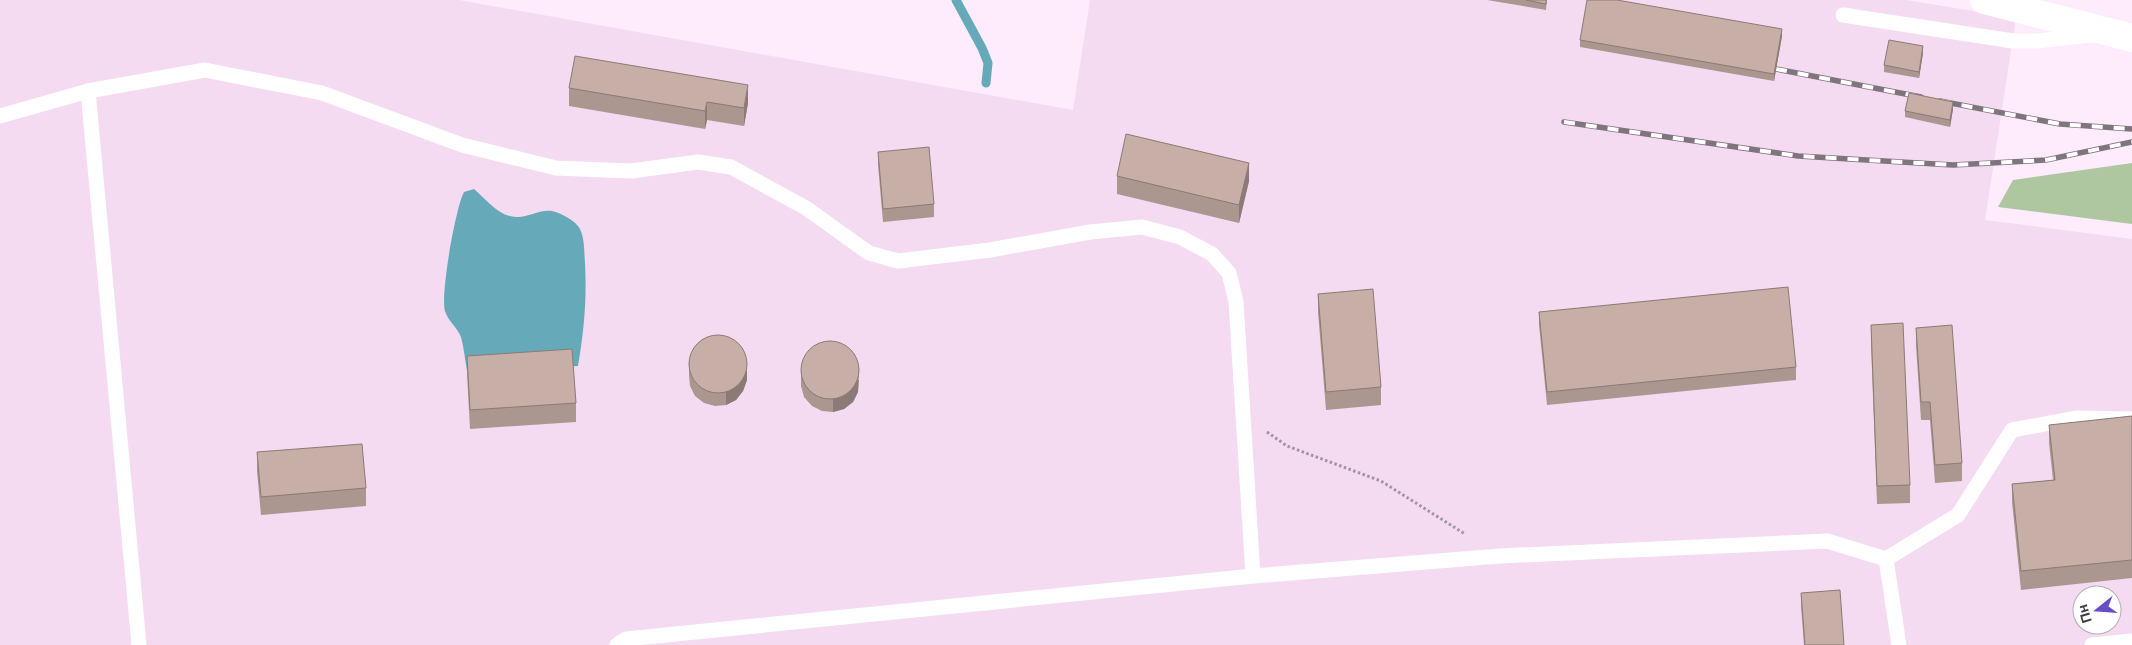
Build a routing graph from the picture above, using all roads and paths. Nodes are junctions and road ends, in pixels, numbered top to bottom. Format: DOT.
graph roads {
  1 [pos="1984,0"];
  2 [pos="1843,15"];
  3 [pos="2121,35"];
  4 [pos="88,91"];
  5 [pos="0,116"];
  6 [pos="1243,414"];
  7 [pos="2132,419"];
  8 [pos="1500,556"];
  9 [pos="1886,559"];
  10 [pos="1253,576"];
  11 [pos="2132,642"];
  12 [pos="139,645"];
  13 [pos="617,645"];
  14 [pos="1899,645"];
  15 [pos="2092,645"];
  1 -- 3 [label="street"];
  2 -- 3 [label="lane"];
  4 -- 5 [label="lane"];
  4 -- 6 [label="lane"];
  4 -- 12 [label="lane"];
  6 -- 8 [label="path"];
  6 -- 10 [label="lane"];
  7 -- 9 [label="lane"];
  8 -- 9 [label="lane"];
  8 -- 10 [label="lane"];
  9 -- 14 [label="lane"];
  10 -- 13 [label="lane"];
  11 -- 15 [label="lane"];
}
